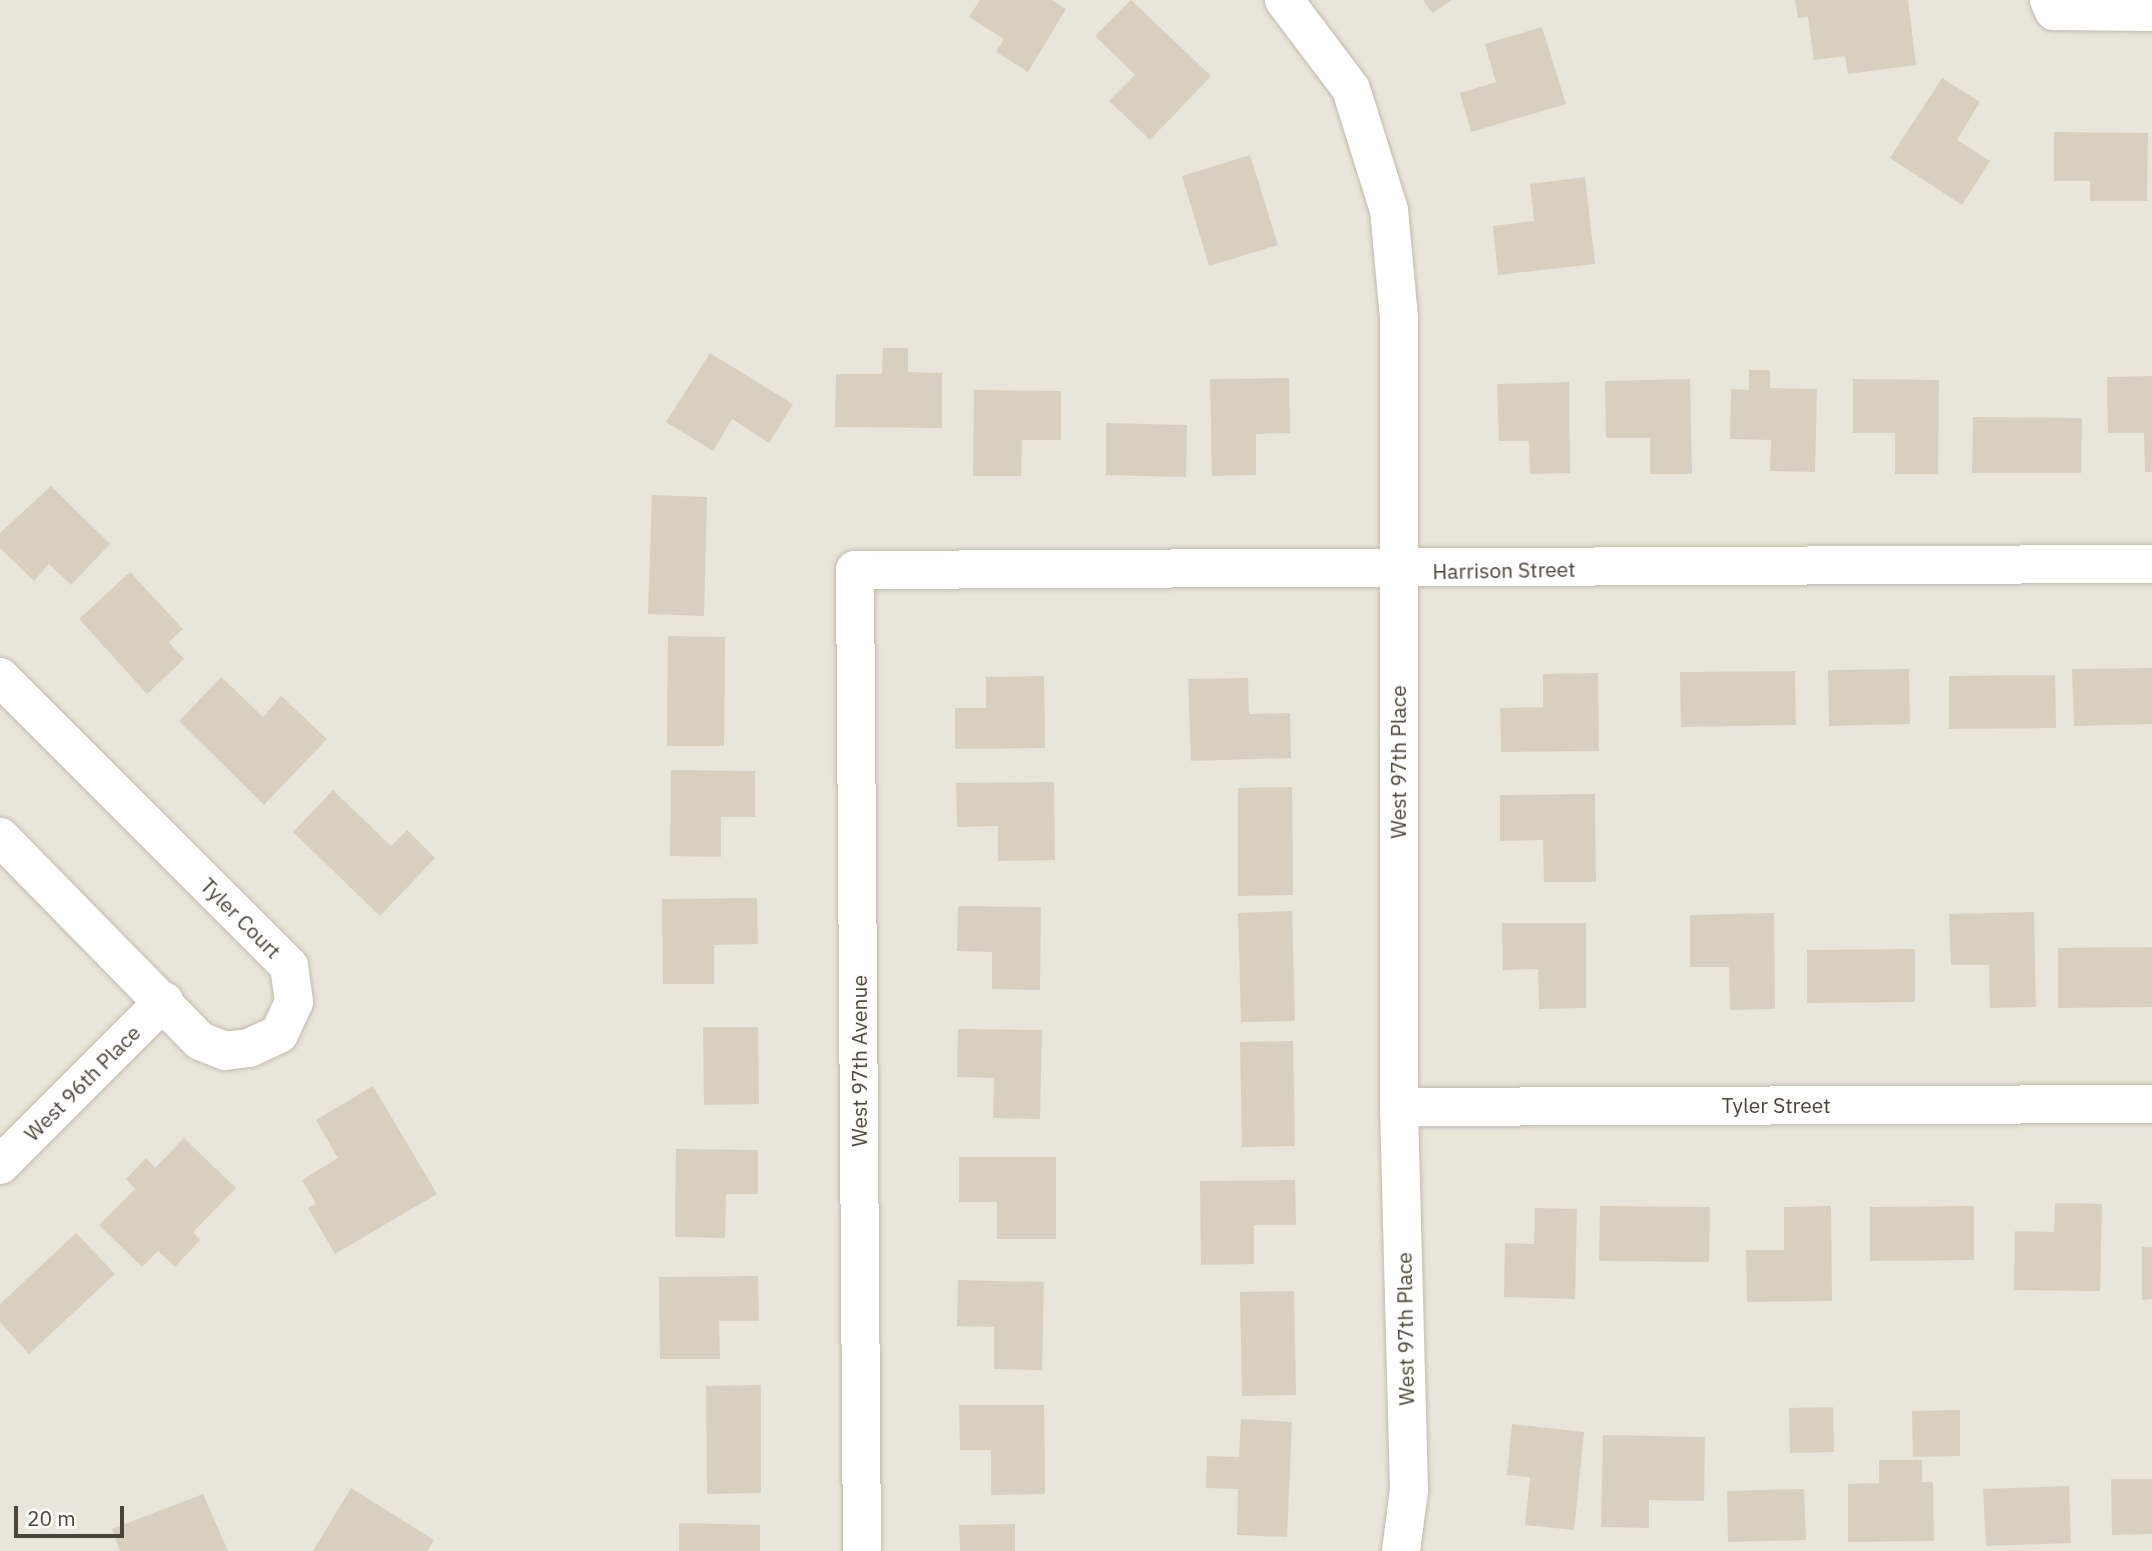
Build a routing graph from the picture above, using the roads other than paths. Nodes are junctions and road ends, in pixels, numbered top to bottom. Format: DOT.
graph roads {
  1 [pos="1284,0"];
  2 [pos="2051,6"];
  3 [pos="2152,12"];
  4 [pos="2152,564"];
  5 [pos="855,570"];
  6 [pos="1398,571"];
  7 [pos="0,677"];
  8 [pos="0,837"];
  9 [pos="164,1001"];
  10 [pos="2152,1104"];
  11 [pos="1399,1107"];
  12 [pos="0,1165"];
  13 [pos="862,1551"];
  14 [pos="1401,1551"];
  1 -- 6 [label="street, West 97th Place"];
  2 -- 3 [label="street"];
  4 -- 6 [label="street, Harrison Street"];
  5 -- 6 [label="street, Harrison Street"];
  5 -- 13 [label="street, West 97th Avenue"];
  6 -- 11 [label="street, West 97th Place"];
  7 -- 9 [label="street, Tyler Court"];
  8 -- 9 [label="street, Tyler Court"];
  9 -- 12 [label="street, West 96th Place"];
  10 -- 11 [label="street, Tyler Street"];
  11 -- 14 [label="street, West 97th Place"];
}
